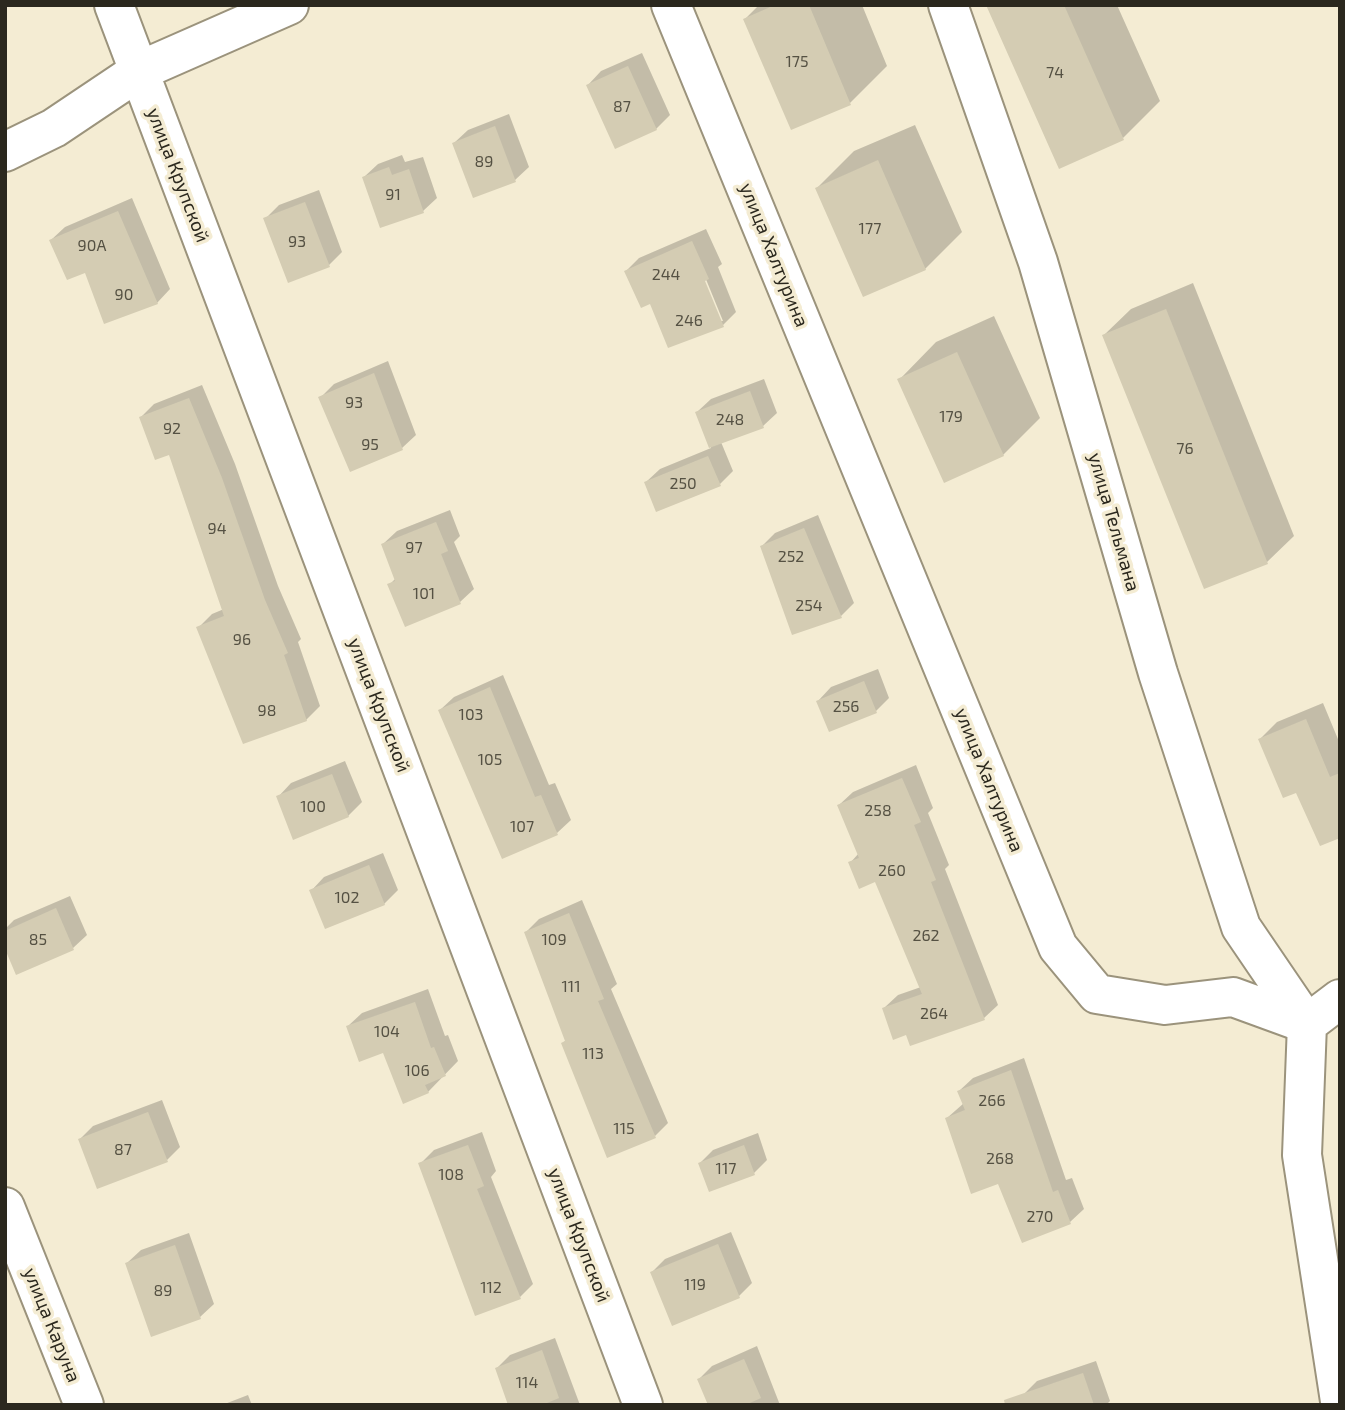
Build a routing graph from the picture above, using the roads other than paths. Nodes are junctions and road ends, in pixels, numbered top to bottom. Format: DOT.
graph roads {
  1 [pos="114,5"];
  2 [pos="289,5"];
  3 [pos="671,5"];
  4 [pos="948,5"];
  5 [pos="139,71"];
  6 [pos="5,152"];
  7 [pos="1340,999"];
  8 [pos="1307,1024"];
  9 [pos="5,1207"];
  10 [pos="1340,1401"];
  11 [pos="84,1405"];
  12 [pos="643,1405"];
  1 -- 5 [label="street, улица Крупской"];
  2 -- 5 [label="street"];
  3 -- 8 [label="street, улица Халтурина"];
  4 -- 8 [label="street, улица Тельмана"];
  5 -- 6 [label="street"];
  5 -- 12 [label="street, улица Крупской"];
  7 -- 8 [label="street"];
  8 -- 10 [label="street"];
  9 -- 11 [label="street, улица Каруна"];
}
